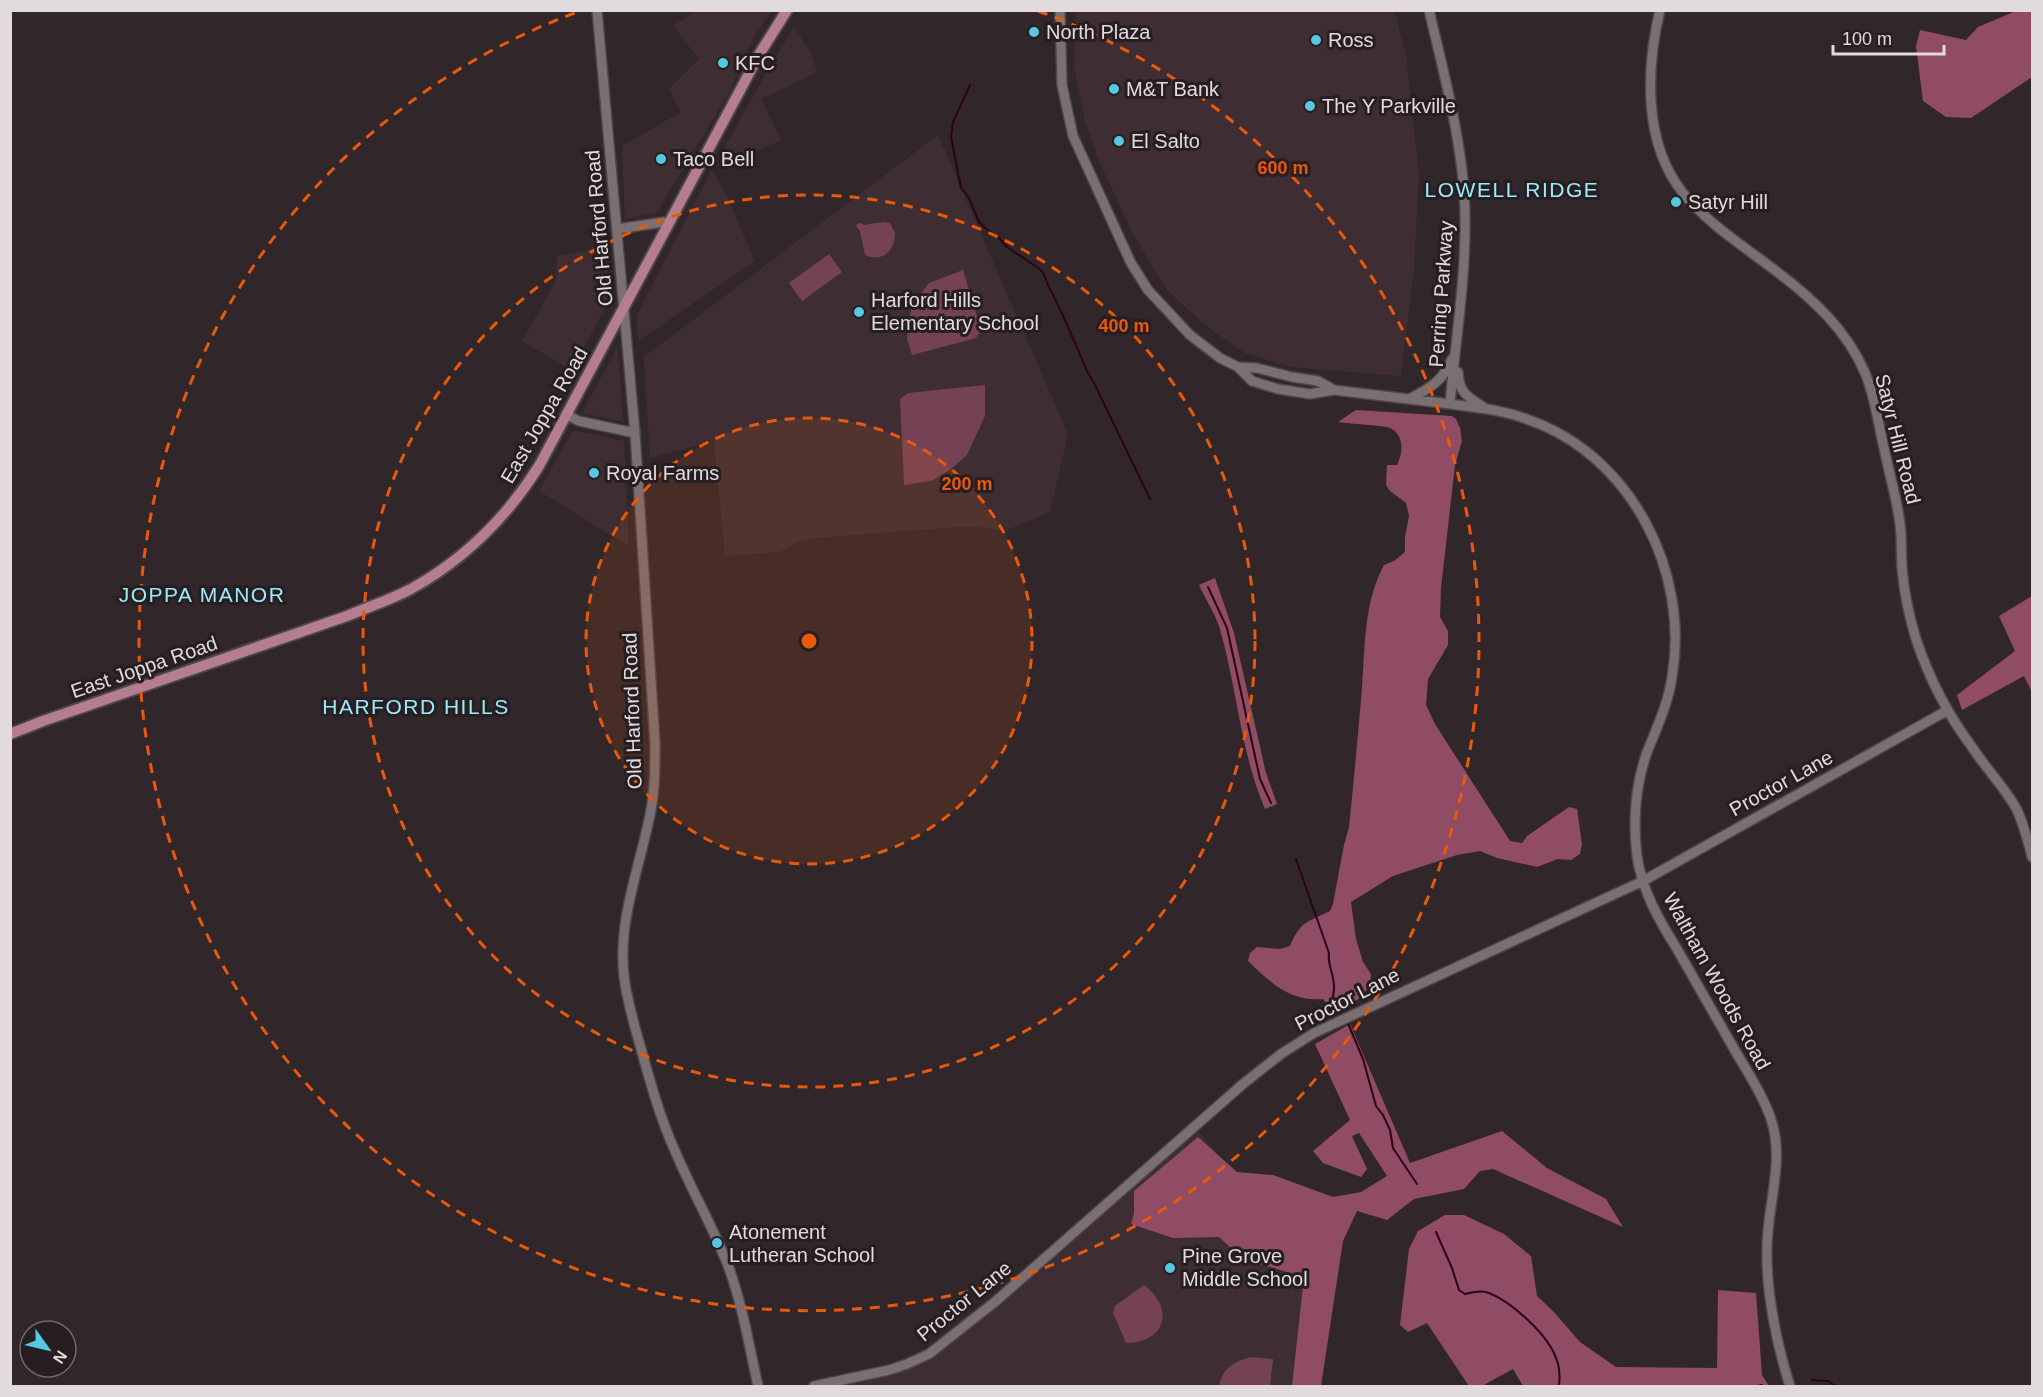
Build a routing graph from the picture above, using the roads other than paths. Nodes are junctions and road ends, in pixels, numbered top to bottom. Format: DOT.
graph roads {
  1 [pos="597,10"];
  2 [pos="787,10"];
  3 [pos="1060,10"];
  4 [pos="1429,10"];
  5 [pos="1660,10"];
  6 [pos="668,224"];
  7 [pos="617,229"];
  8 [pos="624,308"];
  9 [pos="1456,349"];
  10 [pos="1238,367"];
  11 [pos="1334,390"];
  12 [pos="1408,399"];
  13 [pos="1450,404"];
  14 [pos="1484,408"];
  15 [pos="567,415"];
  16 [pos="635,433"];
  17 [pos="1948,710"];
  18 [pos="10,734"];
  19 [pos="2032,857"];
  20 [pos="1642,881"];
  21 [pos="758,1386"];
  22 [pos="813,1386"];
  23 [pos="1790,1386"];
  1 -- 7 [label="street, Old Harford Road"];
  2 -- 6 [label="main road, East Joppa Road"];
  3 -- 10 [label="street, Waltham Woods Road"];
  4 -- 9 [label="street, Perring Parkway"];
  5 -- 17 [label="street, Satyr Hill Road"];
  6 -- 7 [label="street"];
  6 -- 8 [label="main road, East Joppa Road"];
  7 -- 8 [label="street, Old Harford Road"];
  8 -- 15 [label="main road, East Joppa Road"];
  8 -- 16 [label="street, Old Harford Road"];
  9 -- 12 [label="street"];
  9 -- 13 [label="street, Perring Parkway"];
  9 -- 14 [label="street"];
  10 -- 11 [label="street, Waltham Woods Road"];
  10 -- 11 [label="street, Waltham Woods Road"];
  11 -- 12 [label="street, Waltham Woods Road"];
  12 -- 13 [label="street, Waltham Woods Road"];
  13 -- 14 [label="street, Waltham Woods Road"];
  14 -- 20 [label="street, Waltham Woods Road"];
  15 -- 16 [label="street"];
  15 -- 18 [label="main road, East Joppa Road"];
  16 -- 21 [label="street, Old Harford Road"];
  17 -- 19 [label="street, Satyr Hill Road"];
  17 -- 20 [label="street, Proctor Lane"];
  20 -- 22 [label="street, Proctor Lane"];
  20 -- 23 [label="street, Waltham Woods Road"];
}
